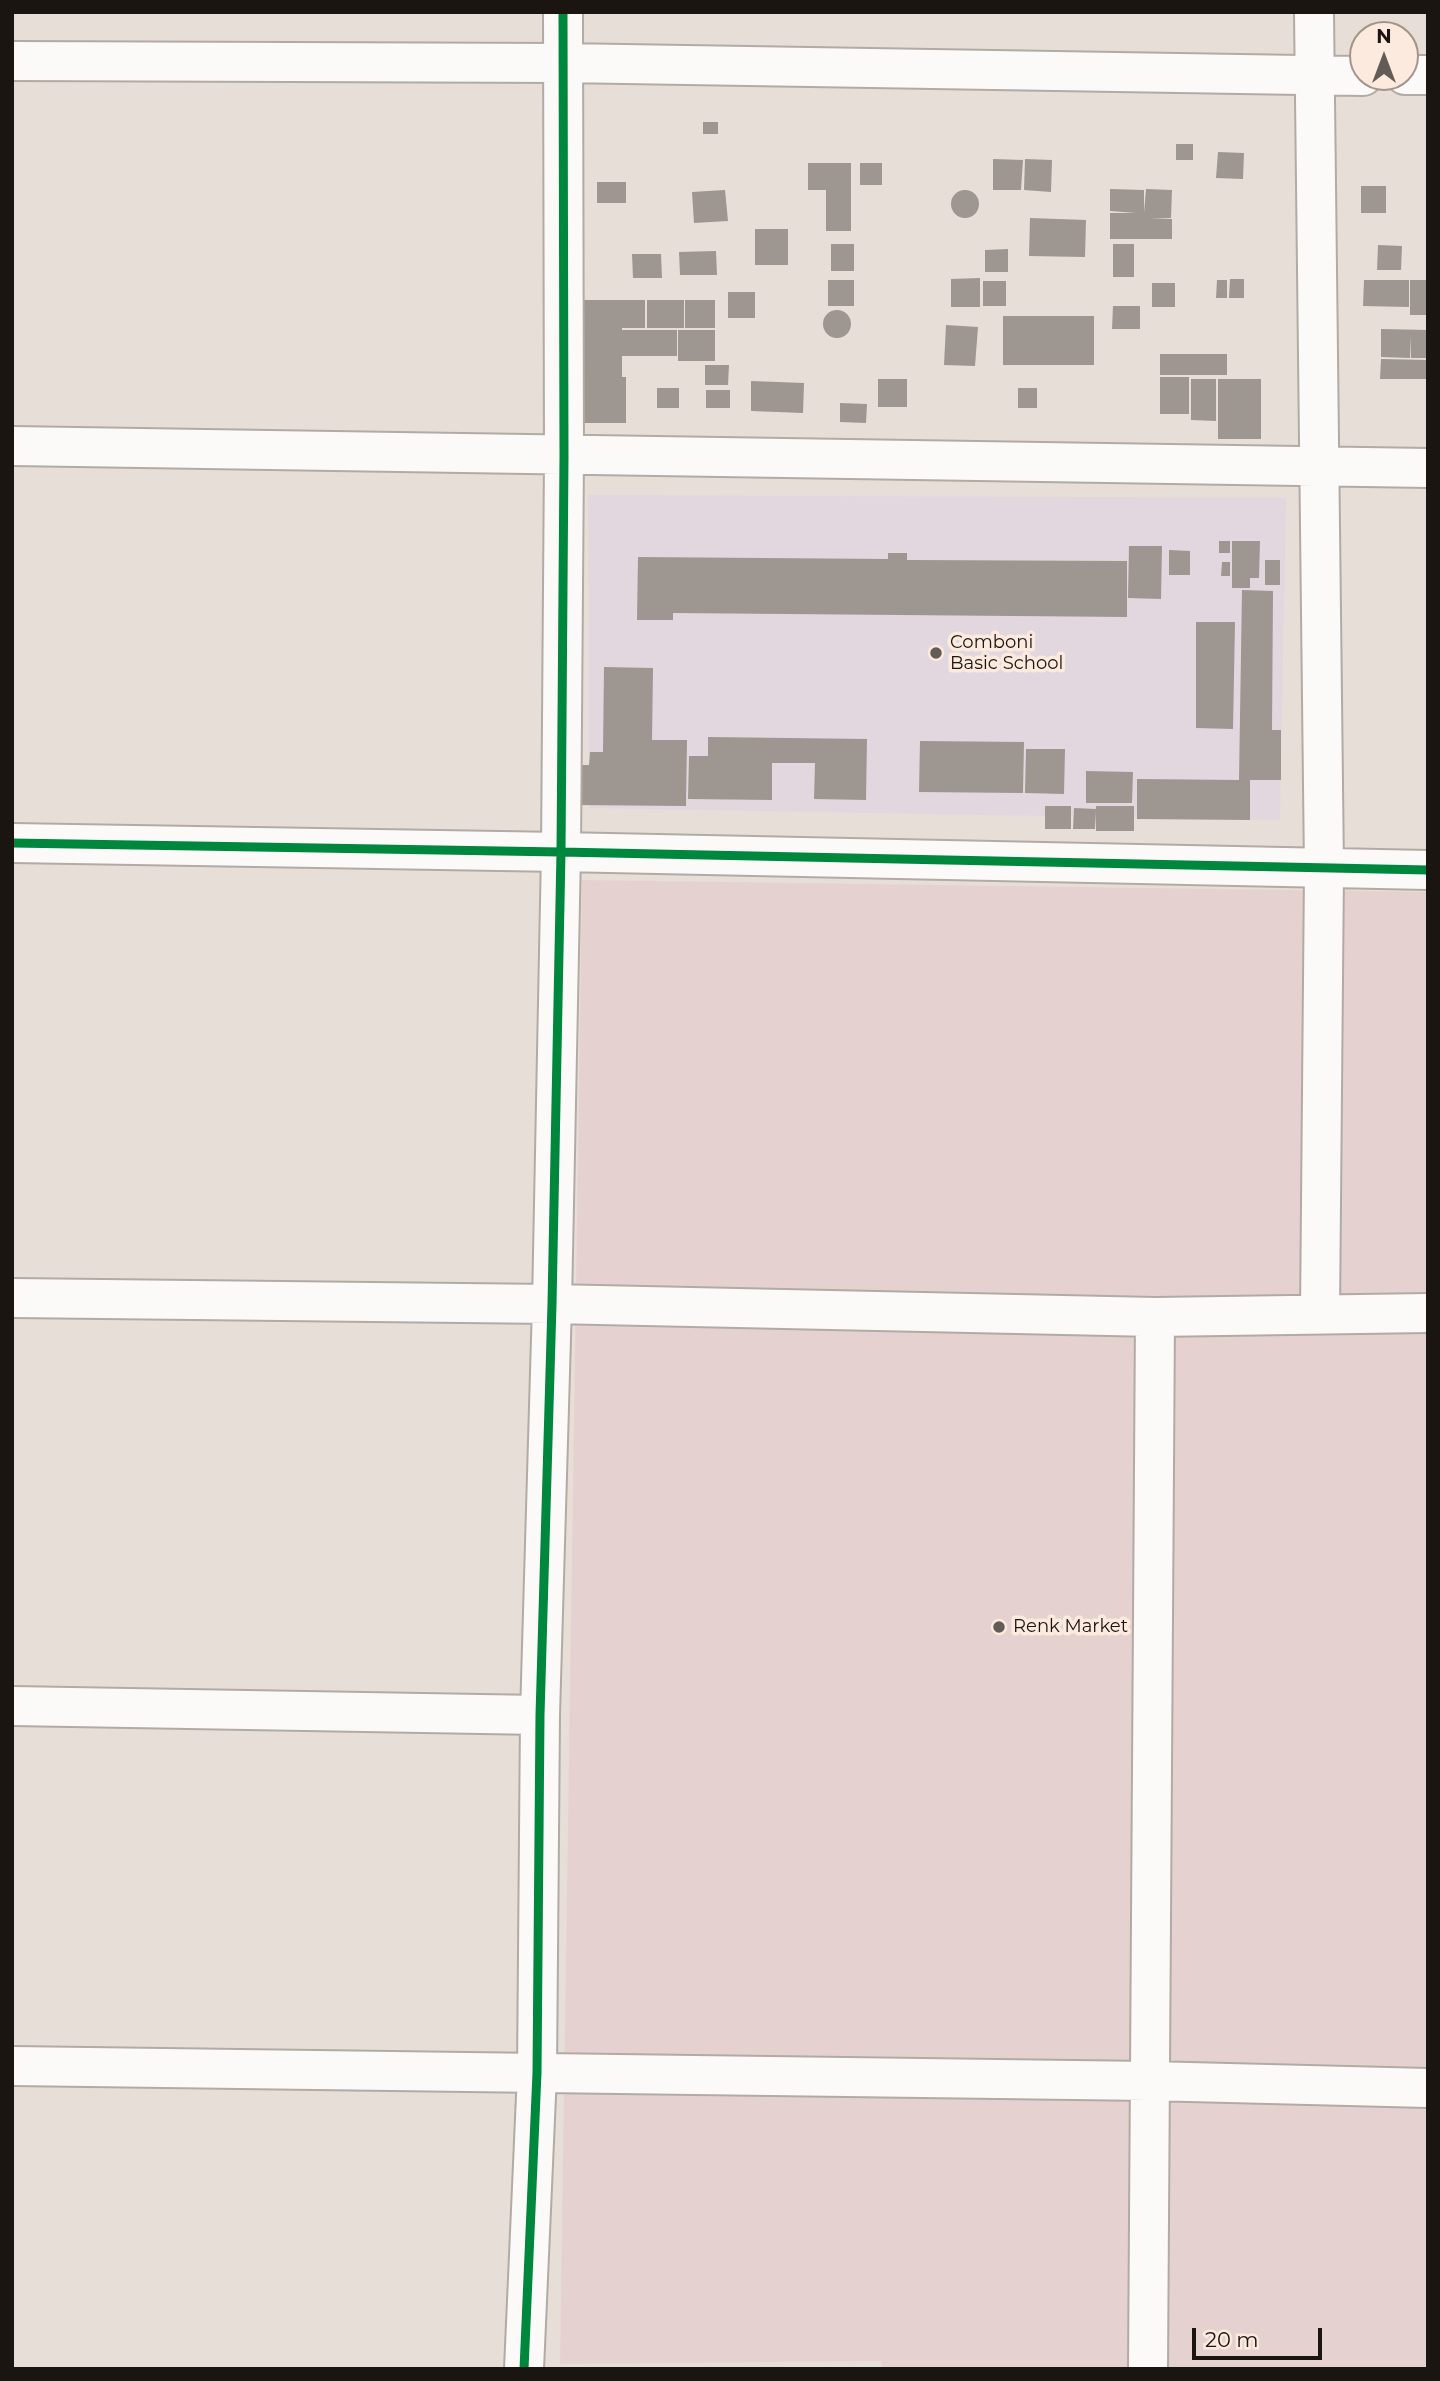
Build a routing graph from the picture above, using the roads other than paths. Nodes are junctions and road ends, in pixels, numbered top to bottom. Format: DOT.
graph roads {
  1 [pos="563,12"];
  2 [pos="1314,12"];
  3 [pos="12,61"];
  4 [pos="563,63"];
  5 [pos="1314,76"];
  6 [pos="1349,76"];
  7 [pos="12,446"];
  8 [pos="565,456"];
  9 [pos="1318,465"];
  10 [pos="1428,468"];
  11 [pos="12,843"];
  12 [pos="561,852"];
  13 [pos="1324,869"];
  14 [pos="1428,870"];
  15 [pos="12,1298"];
  16 [pos="552,1304"];
  17 [pos="1428,1313"];
  18 [pos="1320,1314"];
  19 [pos="1155,1317"];
  20 [pos="12,1706"];
  21 [pos="540,1715"];
  22 [pos="12,2066"];
  23 [pos="537,2073"];
  24 [pos="1149,2081"];
  25 [pos="1428,2088"];
  26 [pos="524,2369"];
  27 [pos="1148,2369"];
  1 -- 4 [label="street"];
  2 -- 5 [label="street"];
  3 -- 4 [label="street"];
  4 -- 5 [label="street"];
  4 -- 8 [label="street"];
  5 -- 6 [label="street"];
  5 -- 9 [label="street"];
  7 -- 8 [label="street"];
  8 -- 9 [label="street"];
  8 -- 12 [label="street"];
  9 -- 10 [label="street"];
  9 -- 13 [label="street"];
  11 -- 12 [label="street"];
  12 -- 13 [label="street"];
  12 -- 16 [label="street"];
  13 -- 14 [label="street"];
  13 -- 18 [label="street"];
  15 -- 16 [label="street"];
  16 -- 19 [label="street"];
  16 -- 21 [label="street"];
  17 -- 18 [label="street"];
  18 -- 19 [label="street"];
  19 -- 24 [label="street"];
  20 -- 21 [label="street"];
  21 -- 23 [label="street"];
  22 -- 23 [label="street"];
  23 -- 24 [label="street"];
  23 -- 26 [label="street"];
  24 -- 25 [label="street"];
  24 -- 27 [label="street"];
}
